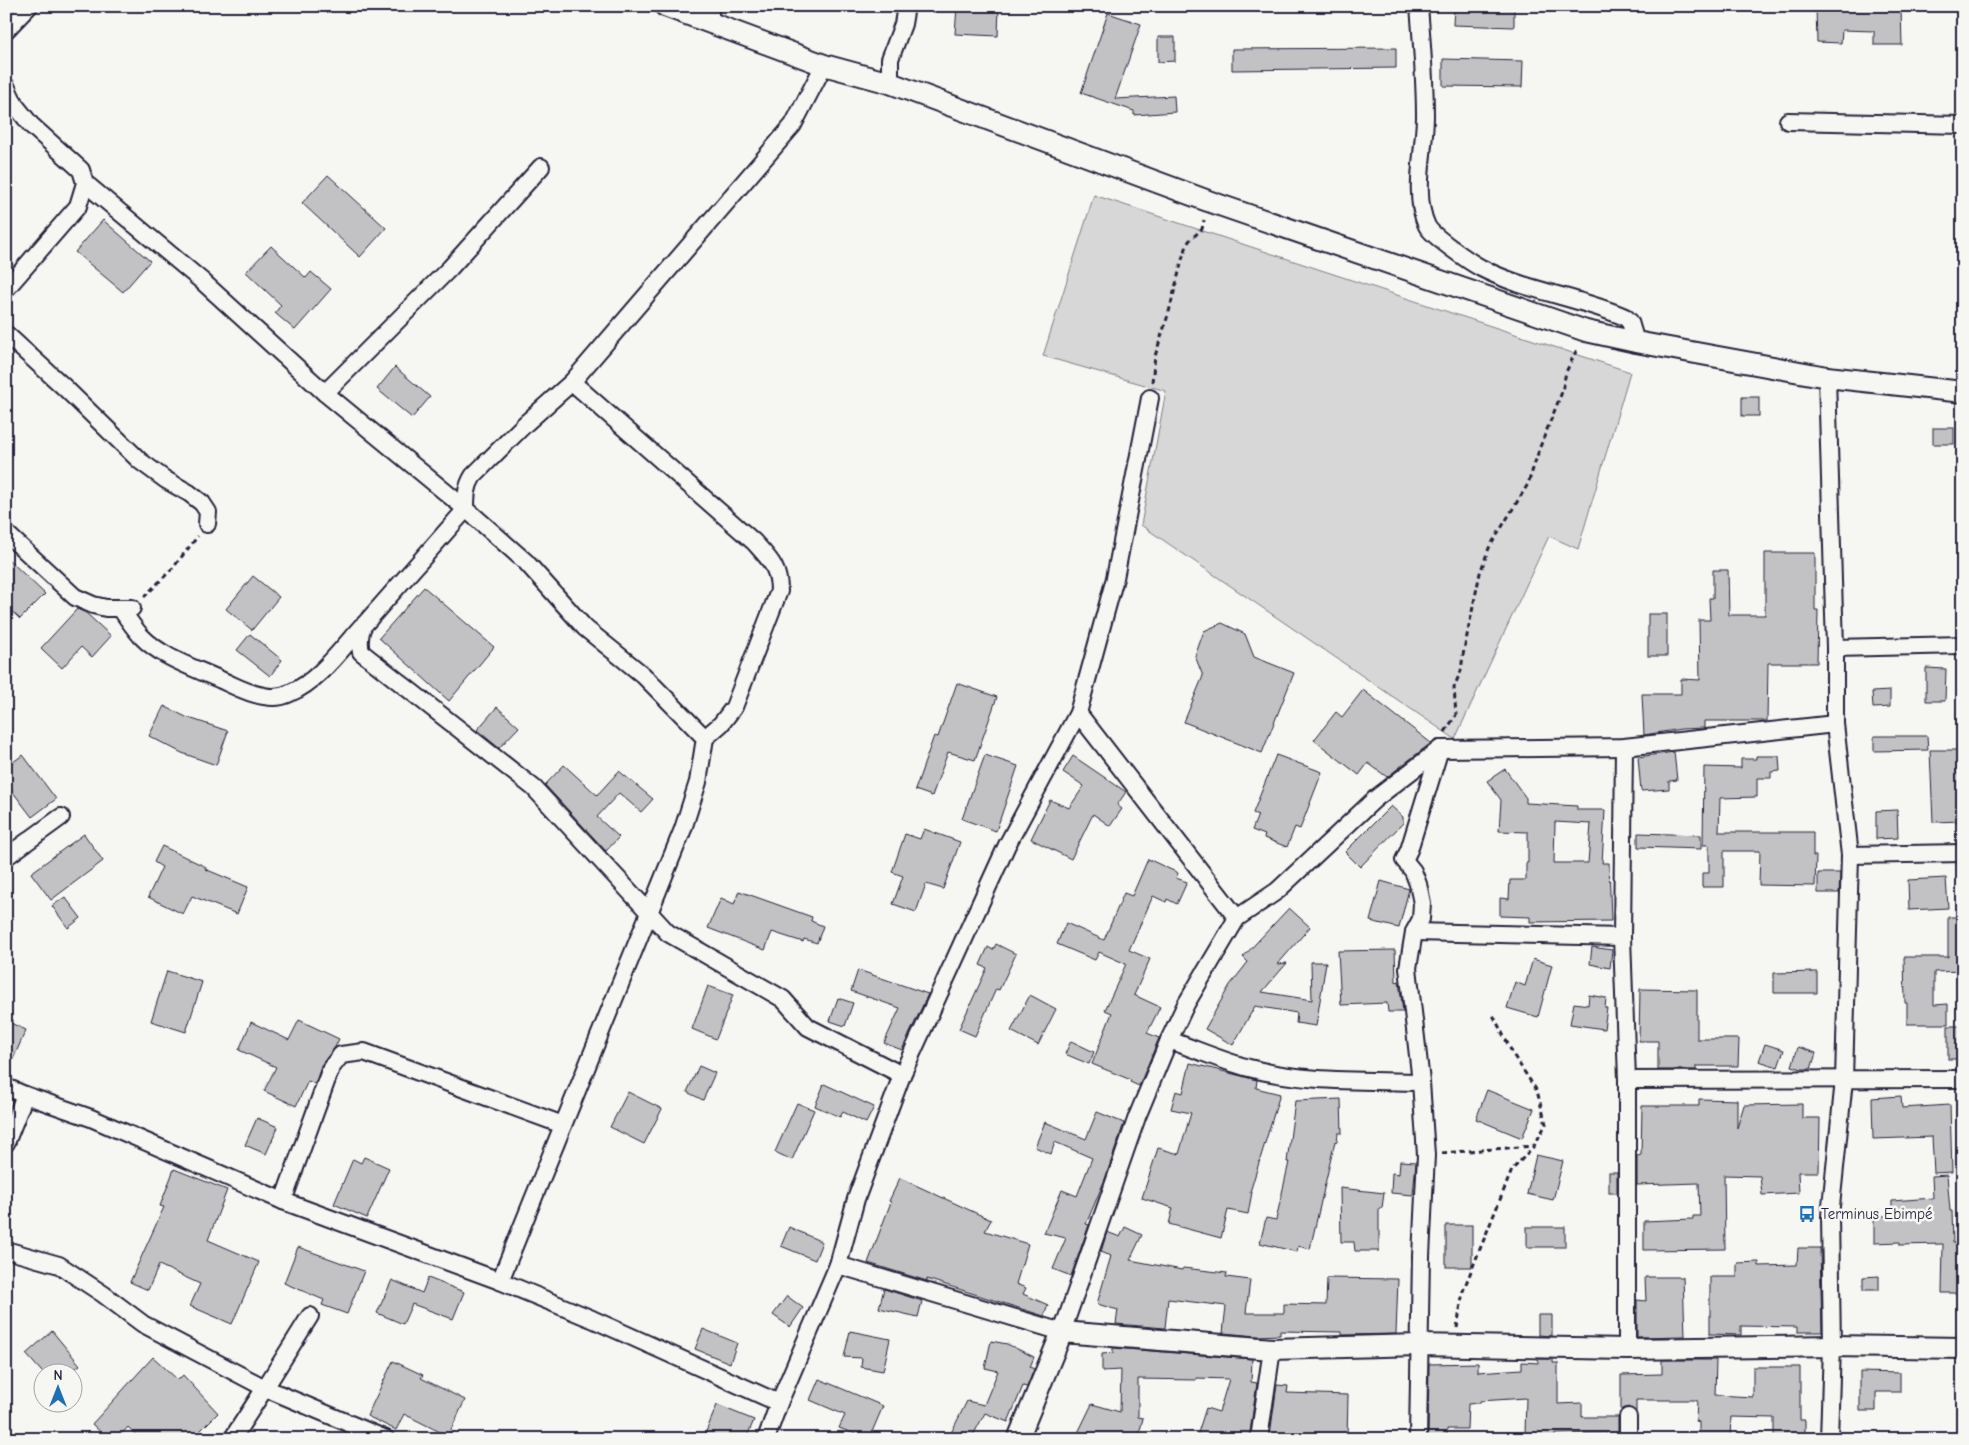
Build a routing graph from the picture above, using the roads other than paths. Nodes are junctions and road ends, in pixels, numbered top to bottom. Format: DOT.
graph roads {
  1 [pos="30,6"];
  2 [pos="665,6"];
  3 [pos="906,6"];
  4 [pos="1419,6"];
  5 [pos="710,15"];
  6 [pos="6,30"];
  7 [pos="824,66"];
  8 [pos="890,83"];
  9 [pos="6,86"];
  10 [pos="1788,121"];
  11 [pos="1963,125"];
  12 [pos="541,166"];
  13 [pos="85,183"];
  14 [pos="6,289"];
  15 [pos="6,334"];
  16 [pos="1636,342"];
  17 [pos="1827,377"];
  18 [pos="572,382"];
  19 [pos="325,392"];
  20 [pos="1963,392"];
  21 [pos="1150,398"];
  22 [pos="466,509"];
  23 [pos="207,524"];
  24 [pos="6,533"];
  25 [pos="363,626"];
  26 [pos="1963,645"];
  27 [pos="1835,648"];
  28 [pos="1078,713"];
  29 [pos="1835,724"];
  30 [pos="706,738"];
  31 [pos="1624,747"];
  32 [pos="1440,750"];
  33 [pos="60,817"];
  34 [pos="1963,853"];
  35 [pos="1850,855"];
  36 [pos="6,857"];
  37 [pos="650,913"];
  38 [pos="1237,918"];
  39 [pos="1414,932"];
  40 [pos="1622,936"];
  41 [pos="1169,1040"];
  42 [pos="902,1075"];
  43 [pos="1963,1079"];
  44 [pos="1627,1080"];
  45 [pos="1844,1080"];
  46 [pos="1421,1082"];
  47 [pos="6,1087"];
  48 [pos="25,1095"];
  49 [pos="563,1125"];
  50 [pos="6,1143"];
  51 [pos="283,1201"];
  52 [pos="6,1250"];
  53 [pos="838,1265"];
  54 [pos="500,1281"];
  55 [pos="310,1316"];
  56 [pos="1062,1332"];
  57 [pos="1419,1345"];
  58 [pos="1832,1346"];
  59 [pos="1963,1348"];
  60 [pos="1272,1349"];
  61 [pos="1627,1349"];
  62 [pos="265,1388"];
  63 [pos="779,1403"];
  64 [pos="1628,1417"];
  65 [pos="232,1439"];
  66 [pos="386,1439"];
  67 [pos="766,1439"];
  68 [pos="1018,1439"];
  69 [pos="1259,1439"];
  70 [pos="1418,1439"];
  71 [pos="1628,1439"];
  72 [pos="1829,1439"];
  1 -- 6 [label="street"];
  2 -- 5 [label="street"];
  3 -- 8 [label="street"];
  4 -- 16 [label="street"];
  5 -- 7 [label="street"];
  7 -- 8 [label="street"];
  7 -- 18 [label="street"];
  8 -- 16 [label="street"];
  9 -- 13 [label="street"];
  10 -- 11 [label="street"];
  12 -- 19 [label="street"];
  13 -- 14 [label="street"];
  13 -- 19 [label="street"];
  15 -- 23 [label="street"];
  16 -- 17 [label="street"];
  17 -- 20 [label="street"];
  17 -- 27 [label="street"];
  18 -- 22 [label="street"];
  18 -- 30 [label="street"];
  19 -- 22 [label="street"];
  21 -- 28 [label="street"];
  22 -- 25 [label="street"];
  22 -- 30 [label="street"];
  24 -- 25 [label="street"];
  25 -- 37 [label="street"];
  26 -- 27 [label="street"];
  27 -- 29 [label="street"];
  28 -- 38 [label="street"];
  28 -- 42 [label="street"];
  29 -- 31 [label="street"];
  29 -- 35 [label="street"];
  30 -- 37 [label="street"];
  31 -- 32 [label="street"];
  31 -- 40 [label="street"];
  32 -- 38 [label="street"];
  32 -- 39 [label="street"];
  33 -- 36 [label="street"];
  34 -- 35 [label="street"];
  35 -- 45 [label="street"];
  37 -- 42 [label="street"];
  37 -- 49 [label="street"];
  38 -- 41 [label="street"];
  39 -- 40 [label="street"];
  39 -- 46 [label="street"];
  40 -- 44 [label="street"];
  41 -- 46 [label="street"];
  41 -- 56 [label="street"];
  42 -- 53 [label="street"];
  43 -- 45 [label="street"];
  44 -- 45 [label="street"];
  44 -- 61 [label="street"];
  45 -- 58 [label="street"];
  46 -- 57 [label="street"];
  47 -- 48 [label="street"];
  48 -- 50 [label="street"];
  48 -- 51 [label="street"];
  49 -- 51 [label="street"];
  49 -- 54 [label="street"];
  51 -- 54 [label="street"];
  52 -- 62 [label="street"];
  53 -- 56 [label="street"];
  53 -- 63 [label="street"];
  54 -- 63 [label="street"];
  55 -- 62 [label="street"];
  56 -- 60 [label="street"];
  56 -- 68 [label="street"];
  57 -- 60 [label="street"];
  57 -- 61 [label="street"];
  57 -- 70 [label="street"];
  58 -- 59 [label="street"];
  58 -- 61 [label="street"];
  58 -- 72 [label="street"];
  60 -- 69 [label="street"];
  62 -- 65 [label="street"];
  62 -- 66 [label="street"];
  63 -- 67 [label="street"];
  64 -- 71 [label="street"];
}
